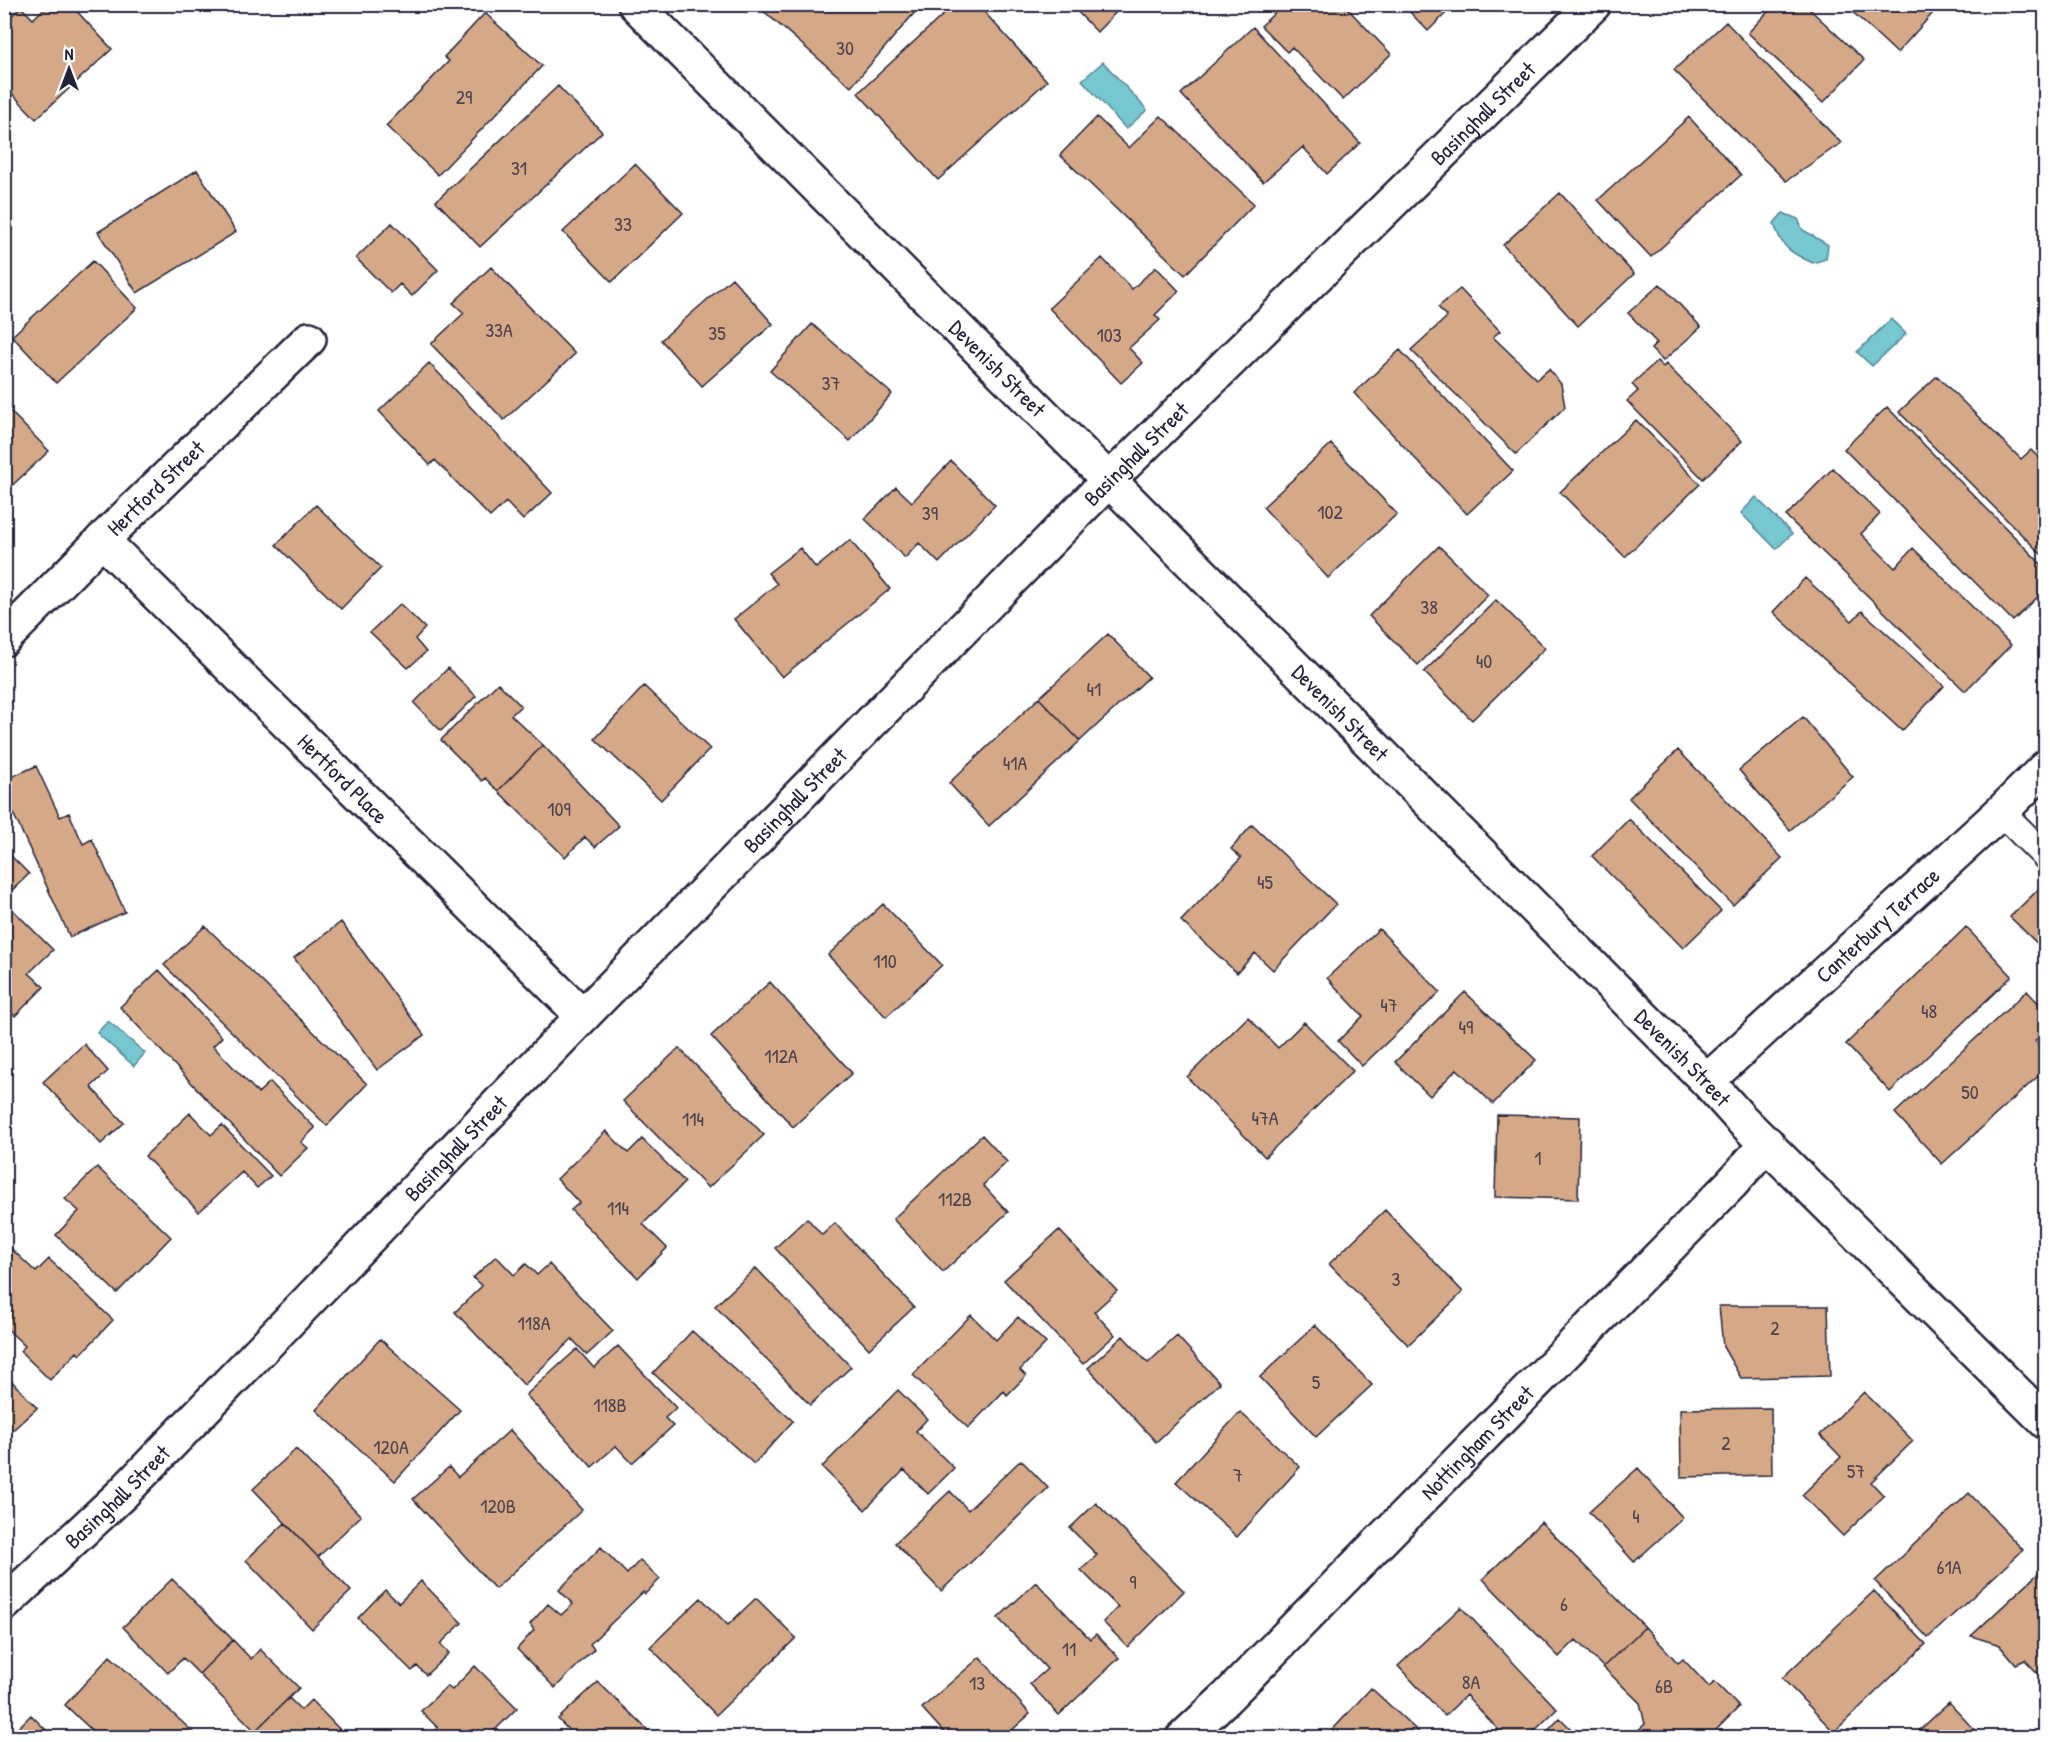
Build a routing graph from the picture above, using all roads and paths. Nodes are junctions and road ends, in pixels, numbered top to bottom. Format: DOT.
graph roads {
  1 [pos="635,4"];
  2 [pos="1594,4"];
  3 [pos="309,339"];
  4 [pos="1109,480"];
  5 [pos="102,540"];
  6 [pos="4,639"];
  7 [pos="2046,767"];
  8 [pos="2001,812"];
  9 [pos="2046,857"];
  10 [pos="583,1016"];
  11 [pos="1707,1081"];
  12 [pos="1767,1143"];
  13 [pos="2046,1422"];
  14 [pos="4,1604"];
  15 [pos="1183,1737"];
  1 -- 4 [label="street, Devenish Street"];
  2 -- 4 [label="street, Basinghall Street"];
  3 -- 5 [label="street, Hertford Street"];
  4 -- 10 [label="street, Basinghall Street"];
  4 -- 11 [label="street, Devenish Street"];
  5 -- 6 [label="street, Hertford Street"];
  5 -- 10 [label="street, Hertford Place"];
  7 -- 8 [label="street, Canterbury Terrace"];
  8 -- 9 [label="lane"];
  8 -- 11 [label="street, Canterbury Terrace"];
  10 -- 14 [label="street, Basinghall Street"];
  11 -- 12 [label="street, Devenish Street"];
  12 -- 13 [label="street, Devenish Street"];
  12 -- 15 [label="street, Nottingham Street"];
}
